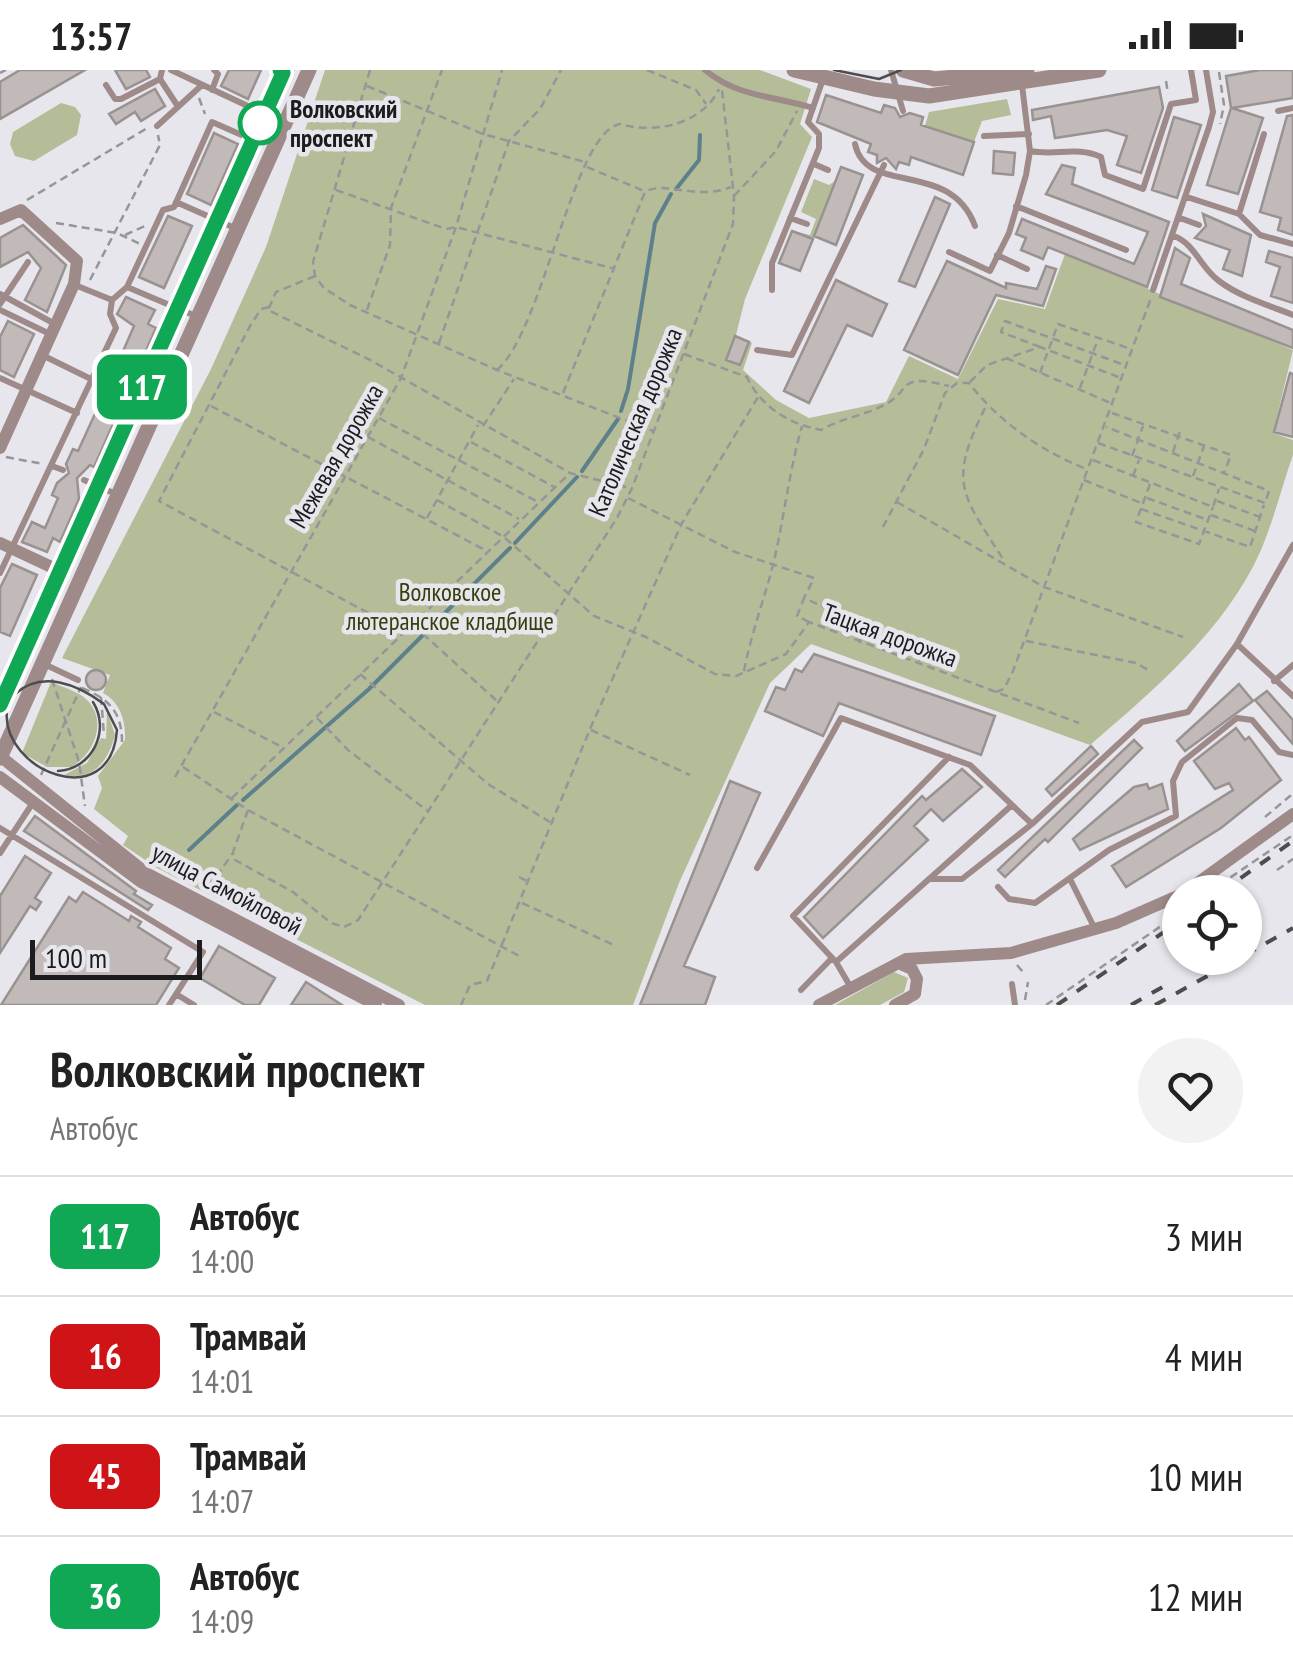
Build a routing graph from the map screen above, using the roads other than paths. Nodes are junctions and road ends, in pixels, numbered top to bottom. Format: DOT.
graph roads {
  1 [pos="171,70"];
  2 [pos="214,70"];
  3 [pos="309,70"];
  4 [pos="705,70"];
  5 [pos="794,70"];
  6 [pos="891,70"];
  7 [pos="1098,70"];
  8 [pos="1191,70"];
  9 [pos="1206,70"];
  10 [pos="282,71"];
  11 [pos="909,71"];
  12 [pos="161,74"];
  13 [pos="1023,75"];
  14 [pos="823,78"];
  15 [pos="106,84"];
  16 [pos="199,89"];
  17 [pos="212,90"];
  18 [pos="900,93"];
  19 [pos="177,105"];
  20 [pos="813,108"];
  21 [pos="1293,108"];
  22 [pos="902,110"];
  23 [pos="1278,110"];
  24 [pos="264,114"];
  25 [pos="285,124"];
  26 [pos="157,126"];
  27 [pos="1029,134"];
  28 [pos="1264,134"];
  29 [pos="244,136"];
  30 [pos="984,136"];
  31 [pos="854,144"];
  32 [pos="1030,152"];
  33 [pos="814,164"];
  34 [pos="884,165"];
  35 [pos="828,170"];
  36 [pos="880,174"];
  37 [pos="1188,197"];
  38 [pos="176,202"];
  39 [pos="1016,206"];
  40 [pos="1239,214"];
  41 [pos="790,218"];
  42 [pos="1180,218"];
  43 [pos="0,219"];
  44 [pos="217,220"];
  45 [pos="806,224"];
  46 [pos="1199,225"];
  47 [pos="975,226"];
  48 [pos="238,230"];
  49 [pos="1174,236"];
  50 [pos="1293,244"];
  51 [pos="1126,250"];
  52 [pos="949,252"];
  53 [pos="997,256"];
  54 [pos="28,262"];
  55 [pos="1027,269"];
  56 [pos="80,286"];
  57 [pos="127,287"];
  58 [pos="772,290"];
  59 [pos="1154,290"];
  60 [pos="112,300"];
  61 [pos="1,302"];
  62 [pos="178,308"];
  63 [pos="1293,315"];
  64 [pos="199,317"];
  65 [pos="54,330"];
  66 [pos="757,350"];
  67 [pos="44,356"];
  68 [pos="94,376"];
  69 [pos="105,376"];
  70 [pos="0,378"];
  71 [pos="133,389"];
  72 [pos="26,392"];
  73 [pos="161,402"];
  74 [pos="77,413"];
  75 [pos="0,448"];
  76 [pos="52,466"];
  77 [pos="63,470"];
  78 [pos="91,483"];
  79 [pos="119,496"];
  80 [pos="1293,544"];
  81 [pos="4,546"];
  82 [pos="60,572"];
  83 [pos="0,573"];
  84 [pos="1237,644"];
  85 [pos="1293,665"];
  86 [pos="47,670"];
  87 [pos="1274,681"];
  88 [pos="80,684"];
  89 [pos="1293,696"];
  90 [pos="0,704"];
  91 [pos="1293,755"];
  92 [pos="1,757"];
  93 [pos="949,757"];
  94 [pos="0,777"];
  95 [pos="38,790"];
  96 [pos="1012,804"];
  97 [pos="1293,814"];
  98 [pos="1032,824"];
  99 [pos="0,828"];
  100 [pos="11,836"];
  101 [pos="0,853"];
  102 [pos="757,868"];
  103 [pos="1208,875"];
  104 [pos="930,879"];
  105 [pos="1070,879"];
  106 [pos="998,887"];
  107 [pos="1162,902"];
  108 [pos="1096,930"];
  109 [pos="834,960"];
  110 [pos="898,962"];
  111 [pos="1012,984"];
  112 [pos="850,988"];
  113 [pos="801,990"];
  114 [pos="176,994"];
  115 [pos="169,1005"];
  116 [pos="194,1005"];
  117 [pos="376,1005"];
  118 [pos="399,1005"];
  119 [pos="819,1005"];
  120 [pos="895,1005"];
  121 [pos="1019,1005"];
  1 -- 16 [label="lane"];
  2 -- 17 [label="lane"];
  3 -- 25 [label="street"];
  4 -- 20 [label="lane"];
  5 -- 14 [label="street"];
  6 -- 18 [label="lane"];
  7 -- 13 [label="street"];
  8 -- 32 [label="lane"];
  9 -- 37 [label="lane"];
  10 -- 24 [label="street"];
  11 -- 13 [label="street"];
  11 -- 18 [label="street"];
  12 -- 15 [label="lane"];
  12 -- 19 [label="lane"];
  13 -- 18 [label="street"];
  13 -- 27 [label="lane"];
  14 -- 18 [label="street"];
  14 -- 20 [label="lane"];
  16 -- 17 [label="lane"];
  16 -- 19 [label="lane"];
  17 -- 24 [label="lane"];
  18 -- 22 [label="lane"];
  19 -- 26 [label="lane"];
  20 -- 33 [label="lane"];
  21 -- 23 [label="lane"];
  24 -- 25 [label="lane"];
  24 -- 44 [label="street"];
  25 -- 48 [label="street"];
  27 -- 30 [label="lane"];
  27 -- 32 [label="lane"];
  28 -- 40 [label="lane"];
  29 -- 38 [label="lane"];
  31 -- 36 [label="lane"];
  32 -- 39 [label="lane"];
  33 -- 35 [label="lane"];
  33 -- 41 [label="lane"];
  34 -- 36 [label="lane"];
  36 -- 47 [label="lane"];
  36 -- 66 [label="lane"];
  37 -- 40 [label="lane"];
  37 -- 42 [label="lane"];
  38 -- 44 [label="lane"];
  38 -- 57 [label="lane"];
  39 -- 51 [label="lane"];
  39 -- 53 [label="lane"];
  40 -- 50 [label="lane"];
  41 -- 45 [label="lane"];
  41 -- 58 [label="lane"];
  42 -- 46 [label="lane"];
  42 -- 49 [label="lane"];
  43 -- 56 [label="street"];
  44 -- 48 [label="lane"];
  44 -- 62 [label="street"];
  48 -- 64 [label="street"];
  49 -- 59 [label="lane"];
  49 -- 63 [label="lane"];
  52 -- 53 [label="lane"];
  53 -- 55 [label="lane"];
  54 -- 61 [label="lane"];
  56 -- 60 [label="lane"];
  56 -- 65 [label="street"];
  57 -- 60 [label="lane"];
  57 -- 62 [label="lane"];
  60 -- 68 [label="lane"];
  61 -- 65 [label="lane"];
  62 -- 64 [label="lane"];
  62 -- 71 [label="street"];
  64 -- 73 [label="street"];
  65 -- 67 [label="street"];
  67 -- 68 [label="lane"];
  67 -- 72 [label="street"];
  68 -- 69 [label="lane"];
  68 -- 74 [label="lane"];
  70 -- 72 [label="lane"];
  71 -- 73 [label="lane"];
  71 -- 78 [label="street"];
  72 -- 74 [label="lane"];
  72 -- 75 [label="street"];
  73 -- 79 [label="street"];
  74 -- 76 [label="lane"];
  76 -- 77 [label="lane"];
  76 -- 81 [label="lane"];
  78 -- 79 [label="lane"];
  78 -- 82 [label="street"];
  79 -- 86 [label="street"];
  80 -- 84 [label="lane"];
  81 -- 82 [label="street"];
  81 -- 83 [label="lane"];
  82 -- 90 [label="street"];
  84 -- 87 [label="lane"];
  84 -- 98 [label="lane"];
  85 -- 87 [label="lane"];
  86 -- 88 [label="lane"];
  86 -- 92 [label="street"];
  87 -- 89 [label="lane"];
  91 -- 105 [label="lane"];
  92 -- 95 [label="street, улица Самойловой"];
  93 -- 96 [label="lane"];
  93 -- 102 [label="lane"];
  93 -- 109 [label="lane"];
  94 -- 95 [label="street, улица Самойловой"];
  95 -- 100 [label="lane"];
  95 -- 117 [label="street, улица Самойловой"];
  95 -- 118 [label="street, улица Самойловой"];
  96 -- 98 [label="lane"];
  96 -- 104 [label="lane"];
  97 -- 103 [label="street"];
  98 -- 104 [label="lane"];
  99 -- 100 [label="lane"];
  100 -- 101 [label="lane"];
  100 -- 114 [label="lane"];
  104 -- 109 [label="lane"];
  105 -- 106 [label="lane"];
  105 -- 108 [label="lane"];
  107 -- 108 [label="street"];
  108 -- 110 [label="street"];
  109 -- 112 [label="lane"];
  109 -- 113 [label="lane"];
  110 -- 112 [label="street"];
  110 -- 120 [label="street"];
  111 -- 121 [label="lane"];
  112 -- 119 [label="street"];
  114 -- 115 [label="lane"];
  114 -- 116 [label="lane"];
}
